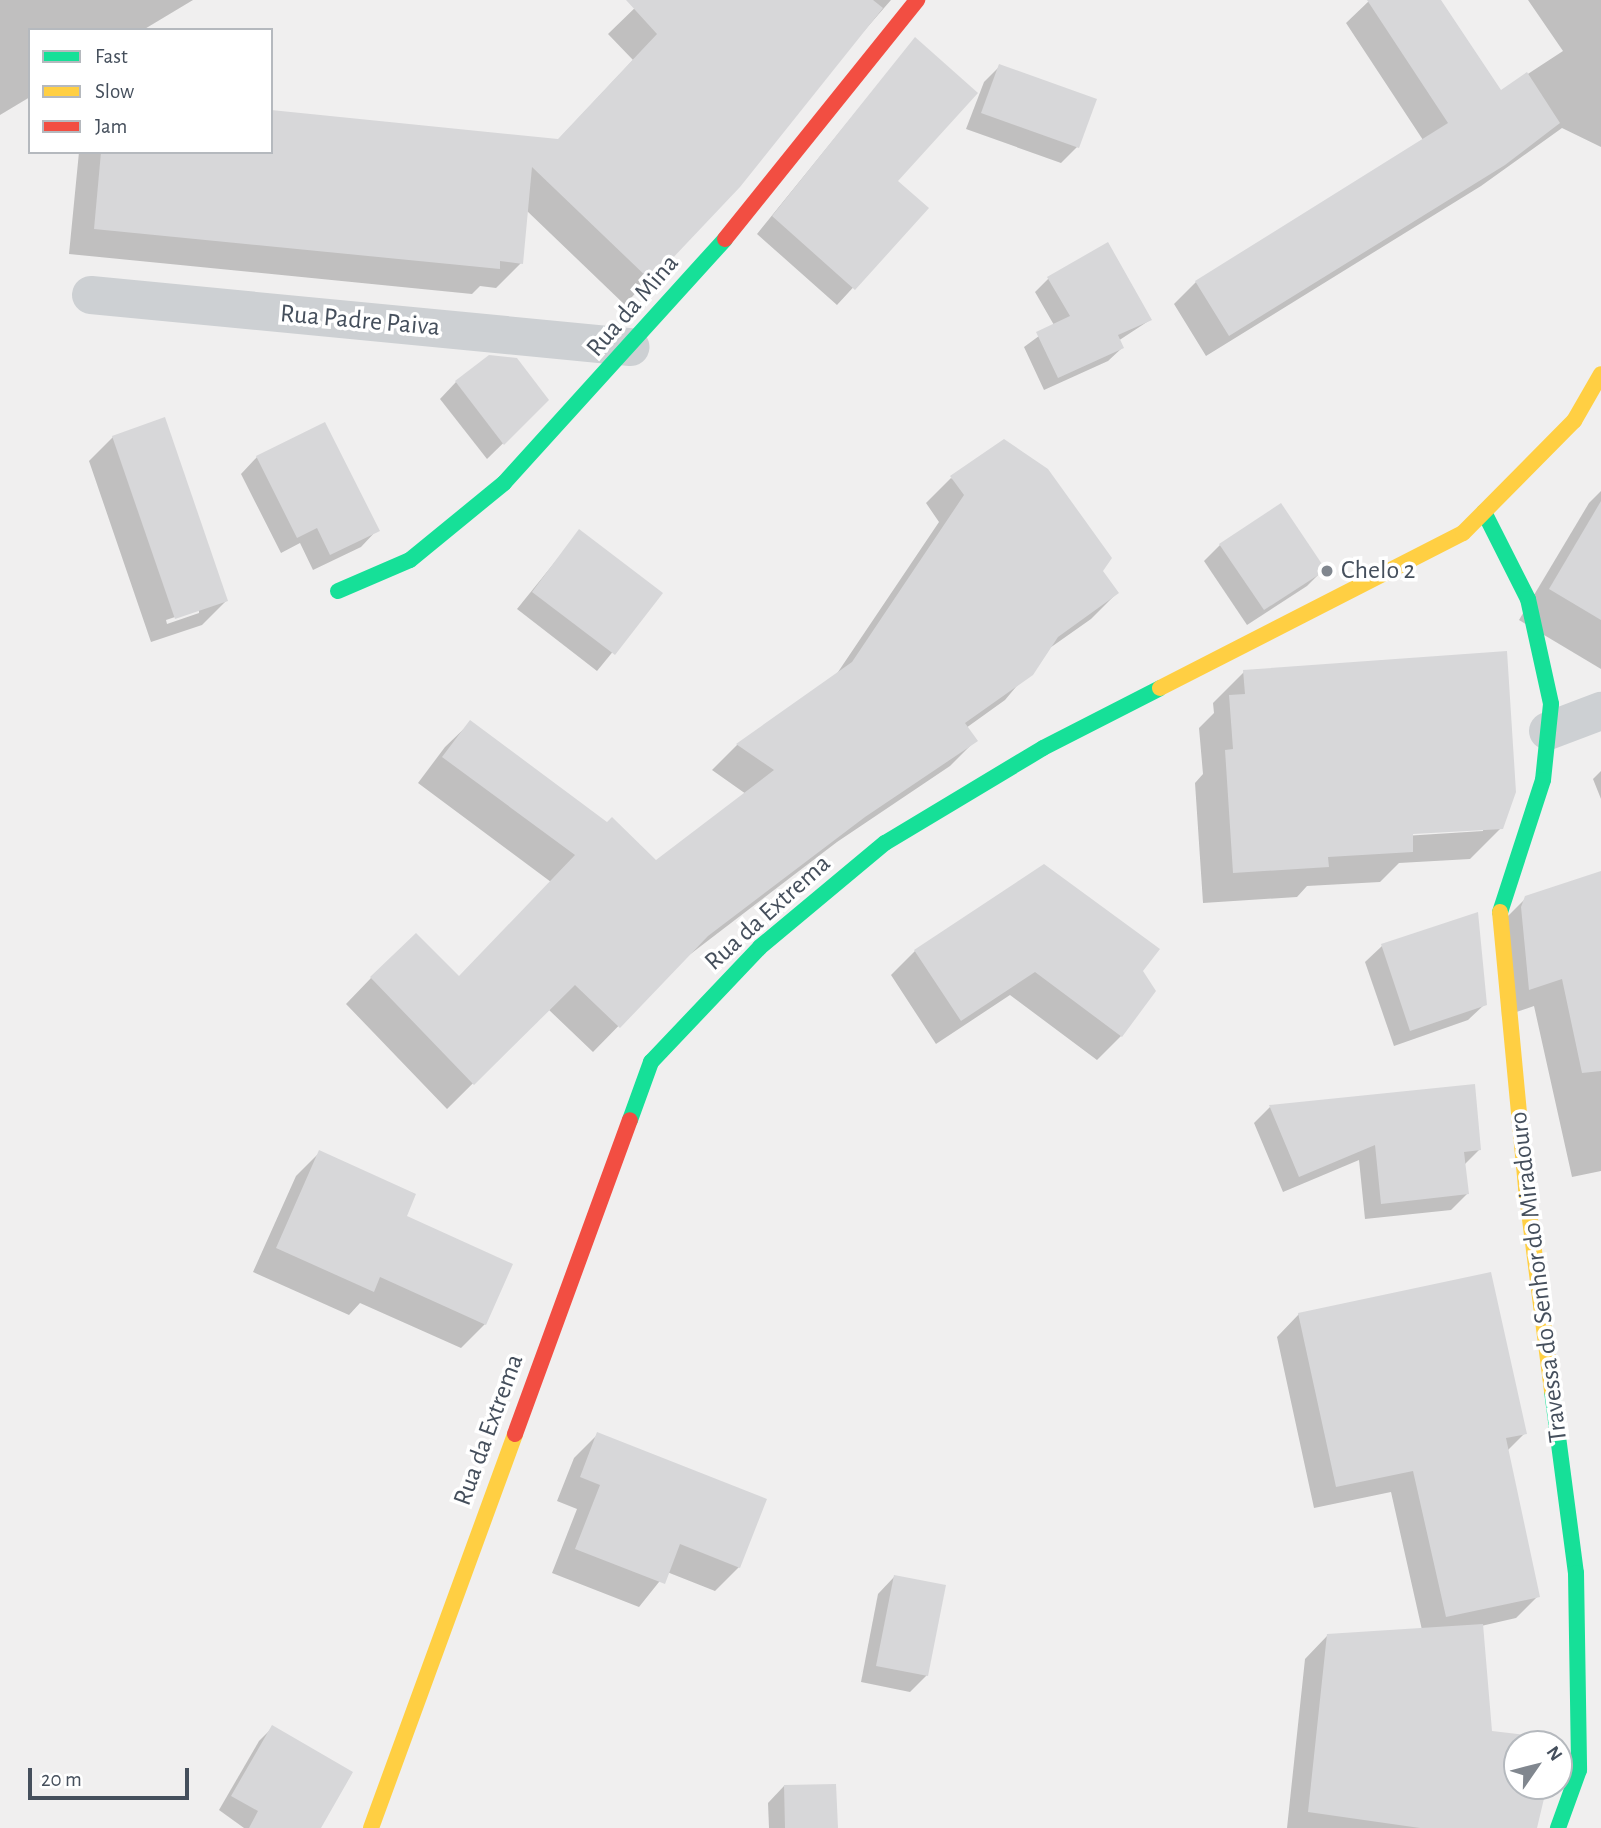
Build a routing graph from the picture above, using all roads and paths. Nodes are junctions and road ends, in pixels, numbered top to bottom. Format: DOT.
graph roads {
  1 [pos="917,0"];
  2 [pos="91,295"];
  3 [pos="630,347"];
  4 [pos="1601,374"];
  5 [pos="1484,512"];
  6 [pos="338,591"];
  7 [pos="1601,711"];
  8 [pos="1548,731"];
  9 [pos="371,1828"];
  10 [pos="1558,1828"];
  1 -- 3 [label="street, Rua da Mina"];
  2 -- 3 [label="street, Rua Padre Paiva"];
  3 -- 6 [label="street, Rua da Mina"];
  4 -- 5 [label="street, Rua da Extrema"];
  5 -- 8 [label="street, Travessa do Senhor do Miradouro"];
  5 -- 9 [label="street, Rua da Extrema"];
  7 -- 8 [label="street"];
  8 -- 10 [label="street, Travessa do Senhor do Miradouro"];
}
